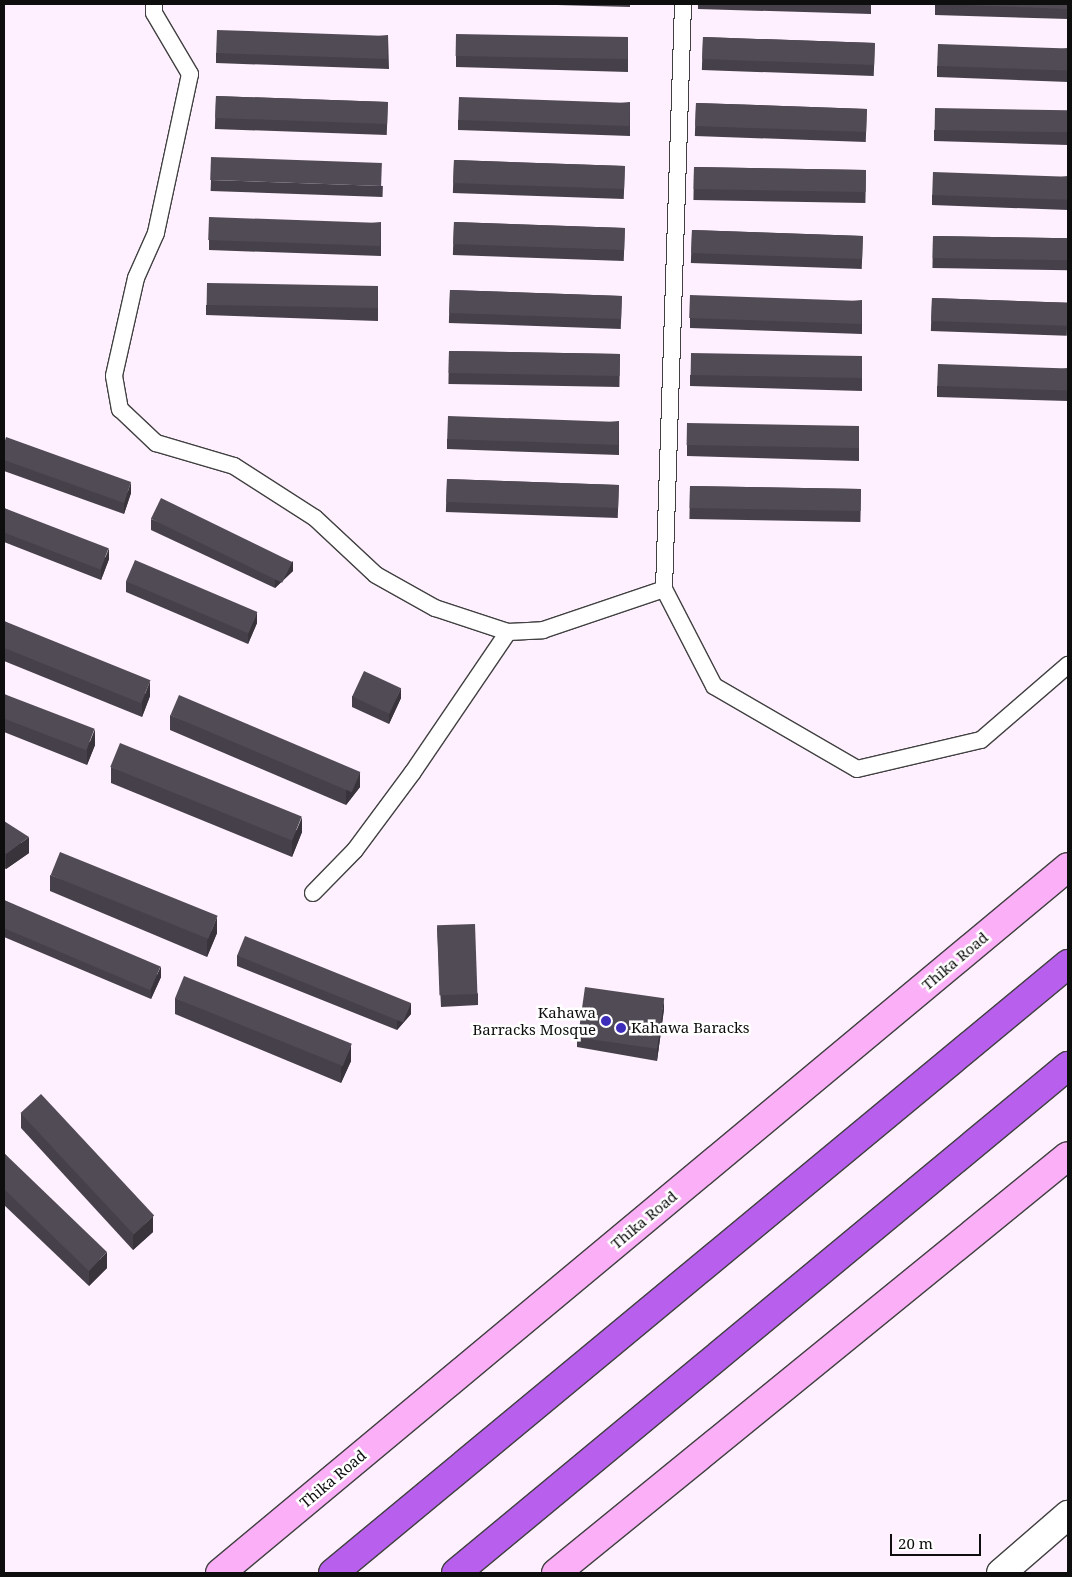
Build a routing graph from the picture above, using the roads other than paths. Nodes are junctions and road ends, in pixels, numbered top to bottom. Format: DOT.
graph roads {
  1 [pos="154,4"];
  2 [pos="683,4"];
  3 [pos="664,589"];
  4 [pos="508,632"];
  5 [pos="1068,665"];
  6 [pos="1068,867"];
  7 [pos="313,893"];
  8 [pos="1068,964"];
  9 [pos="1068,1066"];
  10 [pos="1068,1156"];
  11 [pos="1068,1514"];
  12 [pos="220,1573"];
  13 [pos="333,1573"];
  14 [pos="456,1573"];
  15 [pos="556,1573"];
  16 [pos="1001,1573"];
  1 -- 4 [label="lane"];
  2 -- 3 [label="lane"];
  3 -- 4 [label="lane"];
  3 -- 5 [label="lane"];
  4 -- 7 [label="lane"];
  6 -- 12 [label="main road, Thika Road"];
  8 -- 13 [label="highway"];
  9 -- 14 [label="highway"];
  10 -- 15 [label="main road"];
  11 -- 16 [label="street"];
}
